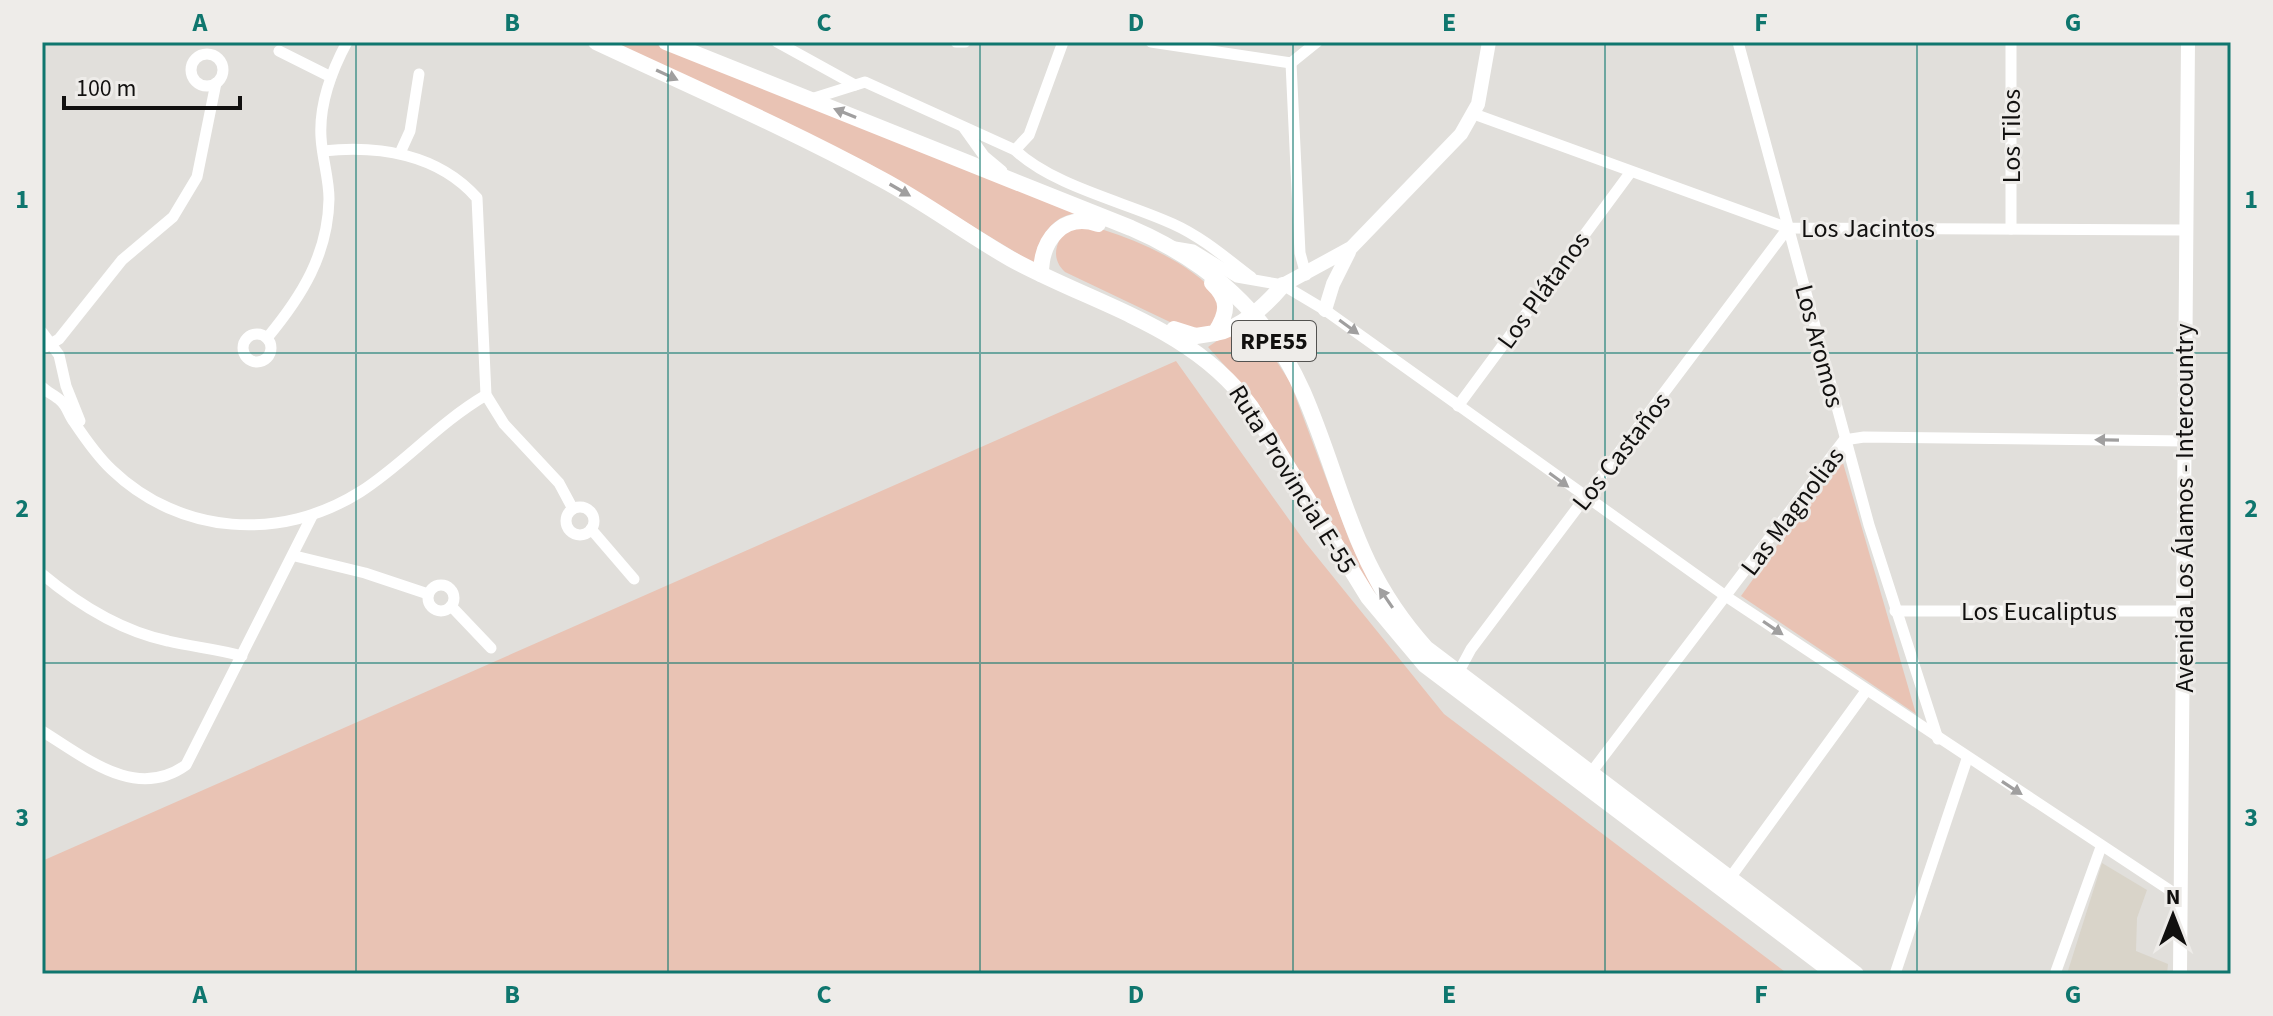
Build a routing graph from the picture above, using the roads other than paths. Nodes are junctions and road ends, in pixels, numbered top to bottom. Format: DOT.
graph roads {
  1 [pos="347,42"];
  2 [pos="596,42"];
  3 [pos="666,42"];
  4 [pos="777,42"];
  5 [pos="956,42"];
  6 [pos="965,42"];
  7 [pos="1063,42"];
  8 [pos="1151,42"];
  9 [pos="1317,42"];
  10 [pos="1489,42"];
  11 [pos="1738,42"];
  12 [pos="2011,42"];
  13 [pos="2188,42"];
  14 [pos="279,51"];
  15 [pos="1291,63"];
  16 [pos="419,74"];
  17 [pos="331,77"];
  18 [pos="855,85"];
  19 [pos="211,87"];
  20 [pos="811,99"];
  21 [pos="1474,114"];
  22 [pos="959,123"];
  23 [pos="1015,150"];
  24 [pos="323,151"];
  25 [pos="400,153"];
  26 [pos="1630,173"];
  27 [pos="1022,185"];
  28 [pos="1131,228"];
  29 [pos="1788,228"];
  30 [pos="2011,229"];
  31 [pos="2187,230"];
  32 [pos="1049,243"];
  33 [pos="1169,245"];
  34 [pos="1351,248"];
  35 [pos="1041,274"];
  36 [pos="1306,275"];
  37 [pos="1251,277"];
  38 [pos="1283,285"];
  39 [pos="1271,299"];
  40 [pos="1097,301"];
  41 [pos="1325,310"];
  42 [pos="1253,314"];
  43 [pos="1134,318"];
  44 [pos="42,332"];
  45 [pos="1214,334"];
  46 [pos="267,338"];
  47 [pos="47,348"];
  48 [pos="1280,350"];
  49 [pos="66,386"];
  50 [pos="44,393"];
  51 [pos="486,395"];
  52 [pos="1458,406"];
  53 [pos="84,433"];
  54 [pos="1844,440"];
  55 [pos="2185,441"];
  56 [pos="1586,500"];
  57 [pos="573,509"];
  58 [pos="312,516"];
  59 [pos="591,529"];
  60 [pos="295,556"];
  61 [pos="42,574"];
  62 [pos="634,579"];
  63 [pos="428,594"];
  64 [pos="1727,597"];
  65 [pos="451,606"];
  66 [pos="1895,611"];
  67 [pos="2183,611"];
  68 [pos="491,648"];
  69 [pos="242,656"];
  70 [pos="1457,675"];
  71 [pos="1866,691"];
  72 [pos="42,731"];
  73 [pos="1938,740"];
  74 [pos="1967,759"];
  75 [pos="1590,774"];
  76 [pos="2101,847"];
  77 [pos="1730,878"];
  78 [pos="2180,897"];
  79 [pos="1835,974"];
  80 [pos="1856,974"];
  81 [pos="1895,974"];
  82 [pos="2055,974"];
  83 [pos="2180,974"];
  1 -- 17 [label="street"];
  2 -- 35 [label="main road, Ruta Provincial E-55 / RPE55, one-way"];
  3 -- 20 [label="main road, Ruta Provincial E-55 / RPE55"];
  4 -- 18 [label="street"];
  5 -- 6 [label="street"];
  7 -- 23 [label="street"];
  8 -- 15 [label="street"];
  9 -- 15 [label="street"];
  10 -- 21 [label="main road"];
  11 -- 29 [label="street, Los Aromos"];
  12 -- 30 [label="street, Los Tilos"];
  13 -- 31 [label="main road, Avenida Los Álamos - Intercountry"];
  14 -- 17 [label="street"];
  15 -- 36 [label="street"];
  16 -- 25 [label="street"];
  17 -- 24 [label="street"];
  18 -- 20 [label="street"];
  18 -- 22 [label="street"];
  19 -- 47 [label="street"];
  27 -- 20 [label="main road, Ruta Provincial E-55 / RPE55, one-way"];
  21 -- 26 [label="street, Los Jacintos"];
  21 -- 34 [label="main road"];
  22 -- 23 [label="street"];
  22 -- 27 [label="street"];
  23 -- 37 [label="street"];
  24 -- 25 [label="street"];
  24 -- 46 [label="street"];
  25 -- 51 [label="street"];
  26 -- 29 [label="street, Los Jacintos"];
  26 -- 52 [label="street, Los Plátanos"];
  27 -- 28 [label="main road, Ruta Provincial E-55 / RPE55"];
  28 -- 32 [label="main road, RPE55"];
  28 -- 33 [label="main road, Ruta Provincial E-55 / RPE55"];
  29 -- 30 [label="street, Los Jacintos"];
  29 -- 54 [label="street, Los Aromos"];
  29 -- 56 [label="street, Los Castaños"];
  30 -- 31 [label="street, Los Jacintos"];
  31 -- 55 [label="main road, Avenida Los Álamos - Intercountry"];
  32 -- 35 [label="main road"];
  32 -- 40 [label="main road, RPE55"];
  33 -- 37 [label="street"];
  33 -- 42 [label="main road, Ruta Provincial E-55 / RPE55"];
  33 -- 45 [label="main road, RPE55"];
  34 -- 36 [label="main road"];
  34 -- 41 [label="main road"];
  35 -- 40 [label="main road, Ruta Provincial E-55 / RPE55"];
  36 -- 38 [label="main road"];
  37 -- 38 [label="street"];
  38 -- 39 [label="main road"];
  38 -- 41 [label="street"];
  39 -- 42 [label="main road"];
  39 -- 48 [label="main road, RPE55"];
  40 -- 43 [label="main road, Ruta Provincial E-55 / RPE55"];
  41 -- 52 [label="street, one-way"];
  42 -- 45 [label="main road, RPE55"];
  42 -- 48 [label="main road, Ruta Provincial E-55 / RPE55"];
  43 -- 45 [label="main road, RPE55"];
  43 -- 79 [label="main road, Ruta Provincial E-55 / RPE55"];
  44 -- 47 [label="street"];
  47 -- 49 [label="street"];
  70 -- 48 [label="main road, Ruta Provincial E-55 / RPE55, one-way"];
  49 -- 50 [label="street"];
  49 -- 53 [label="street"];
  50 -- 53 [label="street"];
  51 -- 57 [label="street"];
  51 -- 58 [label="street"];
  52 -- 56 [label="street, one-way"];
  53 -- 58 [label="street"];
  55 -- 54 [label="street, Las Magnolias, one-way"];
  54 -- 64 [label="street, Las Magnolias"];
  54 -- 66 [label="street, Los Aromos"];
  55 -- 67 [label="main road, Avenida Los Álamos - Intercountry"];
  56 -- 64 [label="street"];
  56 -- 70 [label="street, Los Castaños"];
  57 -- 59 [label="street"];
  57 -- 59 [label="street"];
  58 -- 60 [label="street"];
  59 -- 62 [label="street"];
  60 -- 63 [label="street"];
  60 -- 69 [label="street"];
  61 -- 69 [label="street"];
  63 -- 65 [label="street"];
  63 -- 65 [label="street"];
  64 -- 71 [label="street, one-way"];
  64 -- 75 [label="street, Las Magnolias"];
  65 -- 68 [label="street"];
  66 -- 67 [label="street, Los Eucaliptus"];
  66 -- 73 [label="street, Los Aromos"];
  67 -- 78 [label="main road, Avenida Los Álamos - Intercountry"];
  69 -- 72 [label="street"];
  70 -- 75 [label="main road, Ruta Provincial E-55 / RPE55"];
  71 -- 73 [label="street"];
  71 -- 77 [label="street"];
  73 -- 74 [label="street"];
  74 -- 76 [label="street, one-way"];
  74 -- 81 [label="street"];
  75 -- 77 [label="main road, Ruta Provincial E-55 / RPE55"];
  76 -- 78 [label="street"];
  76 -- 82 [label="street"];
  77 -- 80 [label="main road, Ruta Provincial E-55 / RPE55"];
  78 -- 83 [label="main road, Avenida Los Álamos - Intercountry"];
}
